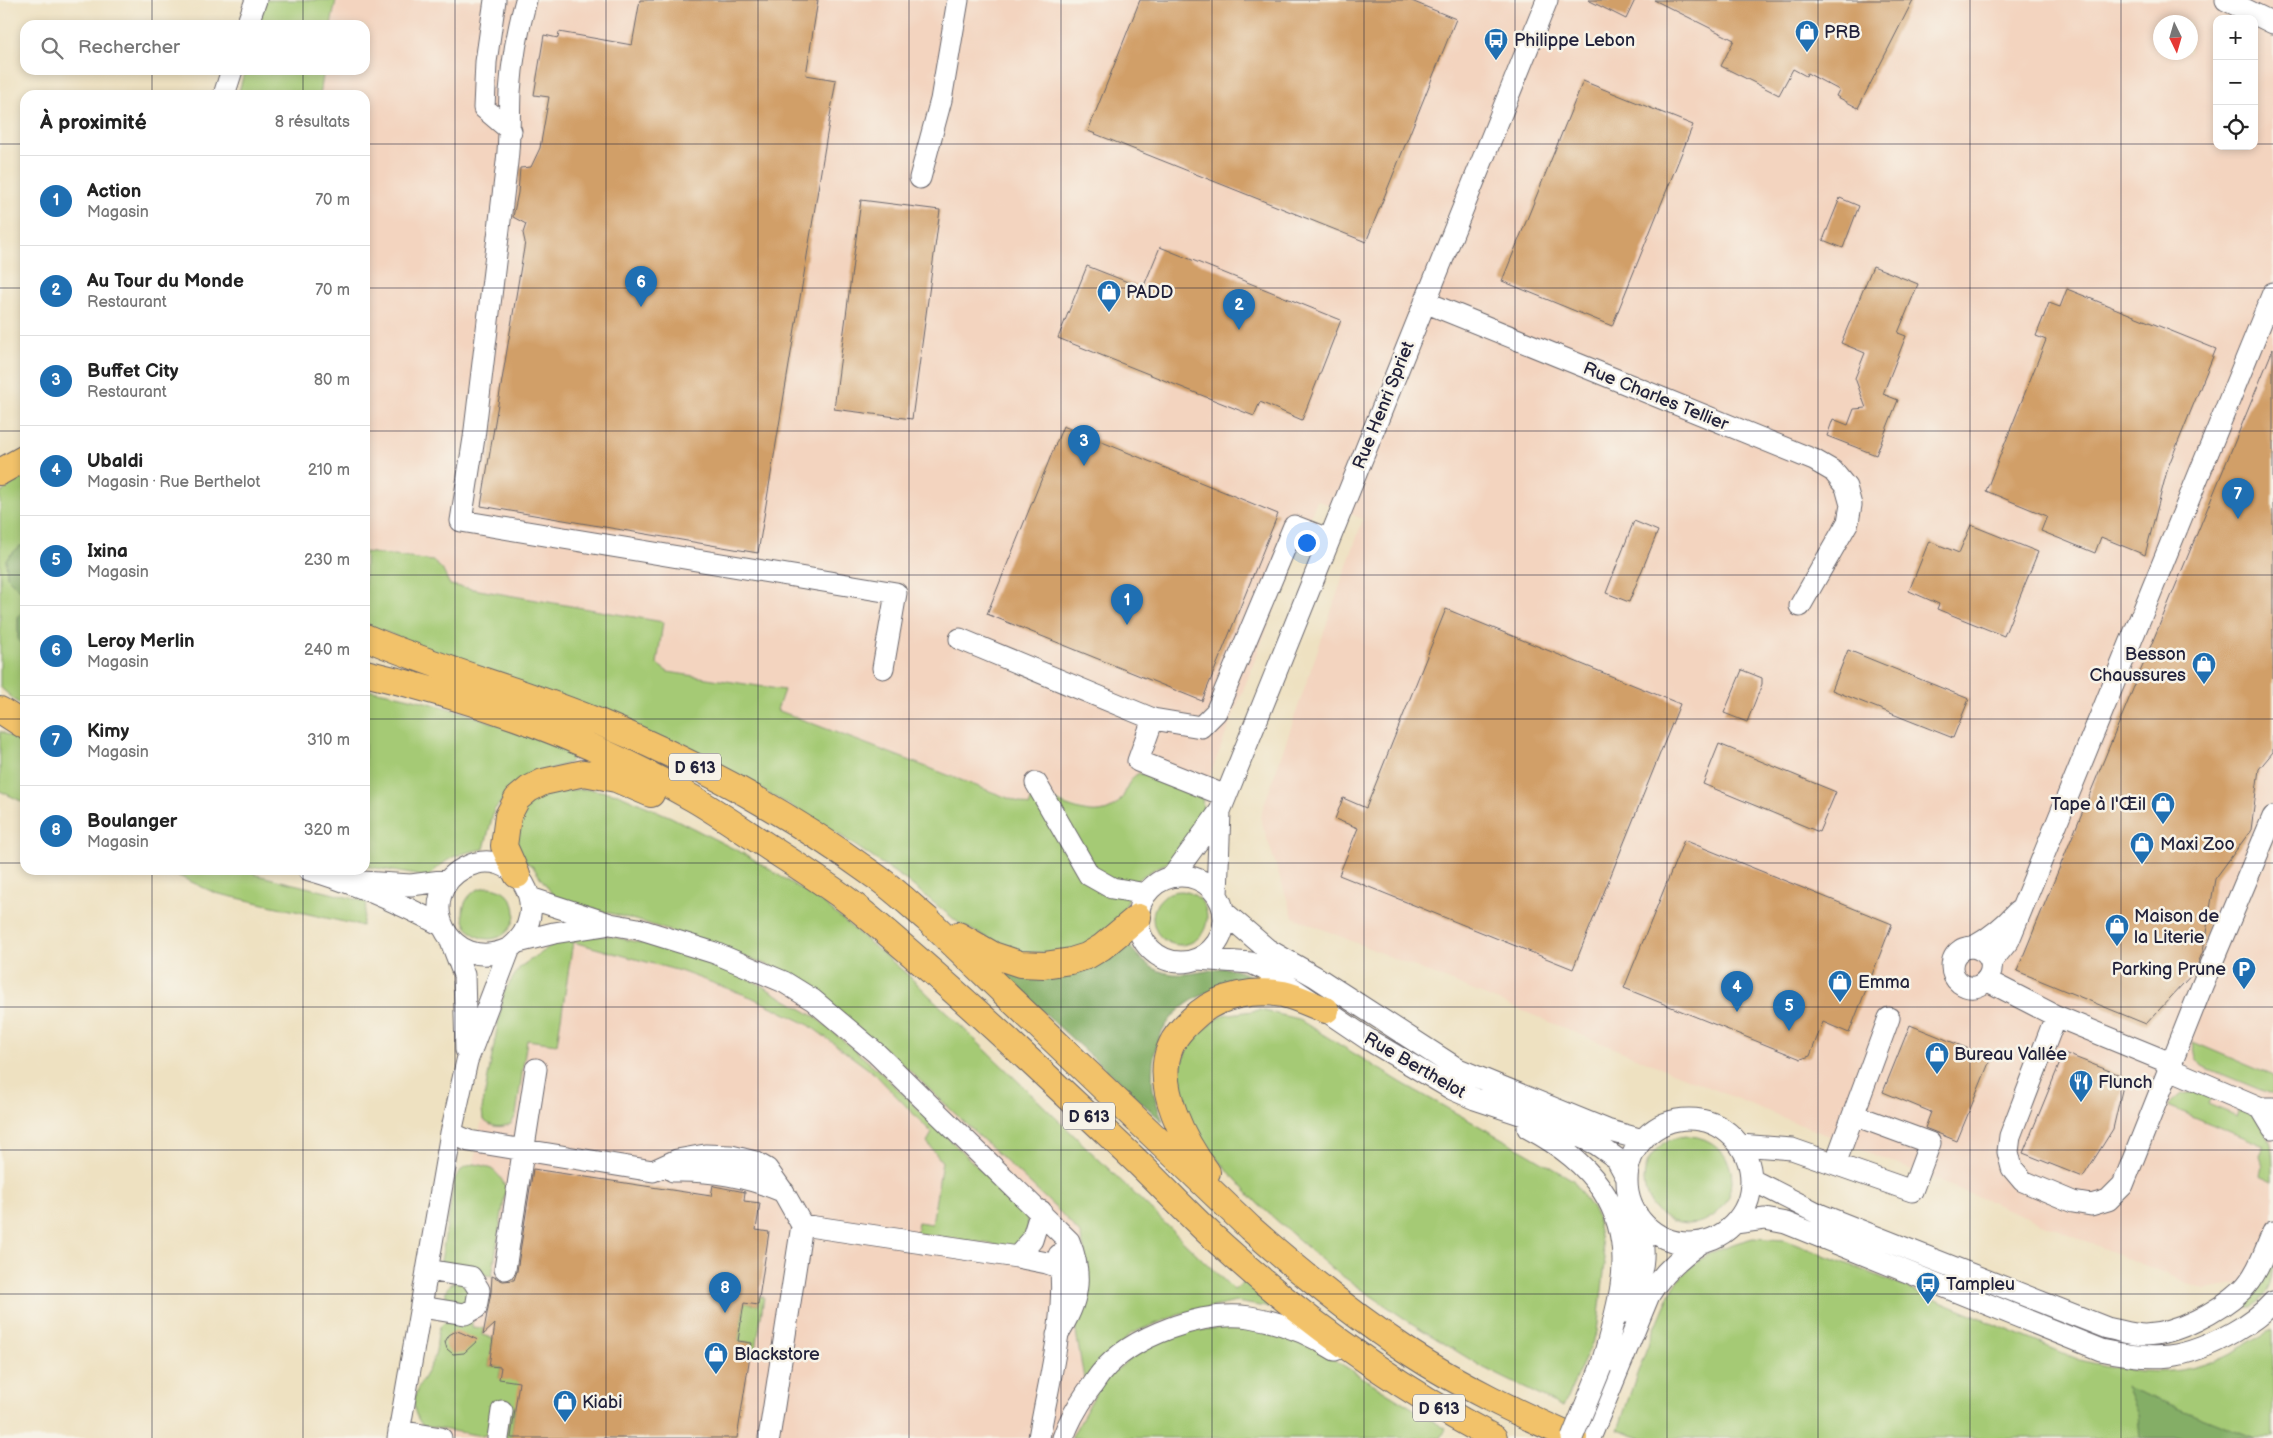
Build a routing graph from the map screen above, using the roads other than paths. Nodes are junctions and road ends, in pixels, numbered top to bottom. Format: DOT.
graph roads {
  1 [pos="256,0"];
  2 [pos="495,0"];
  3 [pos="526,0"];
  4 [pos="958,0"];
  5 [pos="1545,0"];
  6 [pos="2226,0"];
  7 [pos="249,20"];
  8 [pos="2273,23"];
  9 [pos="230,75"];
  10 [pos="226,90"];
  11 [pos="511,131"];
  12 [pos="920,178"];
  13 [pos="2273,294"];
  14 [pos="1426,302"];
  15 [pos="20,461"];
  16 [pos="0,472"];
  17 [pos="1328,539"];
  18 [pos="1800,606"];
  19 [pos="960,638"];
  20 [pos="370,639"];
  21 [pos="883,668"];
  22 [pos="370,674"];
  23 [pos="0,710"];
  24 [pos="1153,719"];
  25 [pos="20,723"];
  26 [pos="1036,783"];
  27 [pos="1223,803"];
  28 [pos="2273,817"];
  29 [pos="789,861"];
  30 [pos="326,875"];
  31 [pos="517,875"];
  32 [pos="1172,877"];
  33 [pos="449,880"];
  34 [pos="347,881"];
  35 [pos="530,898"];
  36 [pos="1220,903"];
  37 [pos="1142,905"];
  38 [pos="2021,909"];
  39 [pos="927,919"];
  40 [pos="610,924"];
  41 [pos="446,932"];
  42 [pos="514,945"];
  43 [pos="1973,947"];
  44 [pos="1198,958"];
  45 [pos="1989,971"];
  46 [pos="1326,1010"];
  47 [pos="2056,1016"];
  48 [pos="1889,1018"];
  49 [pos="467,1061"];
  50 [pos="536,1069"];
  51 [pos="2170,1069"];
  52 [pos="1475,1099"];
  53 [pos="2267,1108"];
  54 [pos="1854,1115"];
  55 [pos="2273,1128"];
  56 [pos="452,1133"];
  57 [pos="1643,1140"];
  58 [pos="1740,1145"];
  59 [pos="523,1150"];
  60 [pos="1835,1164"];
  61 [pos="653,1171"];
  62 [pos="1628,1178"];
  63 [pos="1752,1180"];
  64 [pos="784,1193"];
  65 [pos="1041,1211"];
  66 [pos="1637,1214"];
  67 [pos="1735,1223"];
  68 [pos="802,1226"];
  69 [pos="1250,1228"];
  70 [pos="2273,1232"];
  71 [pos="1704,1241"];
  72 [pos="1017,1257"];
  73 [pos="1061,1268"];
  74 [pos="505,1269"];
  75 [pos="427,1270"];
  76 [pos="2273,1302"];
  77 [pos="421,1307"];
  78 [pos="1057,1335"];
  79 [pos="1608,1370"];
  80 [pos="1386,1375"];
  81 [pos="502,1411"];
  82 [pos="399,1434"];
  83 [pos="441,1438"];
  84 [pos="498,1438"];
  85 [pos="769,1438"];
  86 [pos="1039,1438"];
  87 [pos="1063,1438"];
  88 [pos="1494,1438"];
  89 [pos="1573,1438"];
  90 [pos="1590,1438"];
  1 -- 7 [label="street"];
  2 -- 11 [label="street"];
  3 -- 11 [label="street"];
  4 -- 12 [label="street"];
  5 -- 14 [label="street, Rue Henri Spriet"];
  6 -- 8 [label="street"];
  9 -- 10 [label="street"];
  11 -- 21 [label="street"];
  13 -- 38 [label="street"];
  14 -- 17 [label="street, Rue Henri Spriet"];
  14 -- 18 [label="street, Rue Charles Tellier"];
  15 -- 16 [label="main road"];
  17 -- 24 [label="street"];
  17 -- 27 [label="street, Rue Henri Spriet"];
  19 -- 24 [label="street"];
  20 -- 39 [label="main road, D 613"];
  22 -- 29 [label="main road, D 613"];
  23 -- 25 [label="main road"];
  24 -- 27 [label="street"];
  26 -- 37 [label="street"];
  27 -- 32 [label="street"];
  27 -- 36 [label="street"];
  28 -- 51 [label="street"];
  29 -- 31 [label="main road"];
  29 -- 80 [label="main road, D 613"];
  30 -- 34 [label="street"];
  31 -- 33 [label="street"];
  31 -- 35 [label="street"];
  32 -- 36 [label="street"];
  32 -- 37 [label="street"];
  33 -- 34 [label="street"];
  33 -- 41 [label="street"];
  34 -- 41 [label="street"];
  35 -- 40 [label="street"];
  35 -- 42 [label="street"];
  36 -- 44 [label="street"];
  36 -- 57 [label="street, Rue Berthelot"];
  37 -- 39 [label="main road"];
  37 -- 44 [label="street"];
  38 -- 43 [label="street"];
  38 -- 45 [label="street"];
  39 -- 69 [label="main road, D 613"];
  40 -- 42 [label="street"];
  40 -- 65 [label="street"];
  41 -- 42 [label="street"];
  41 -- 49 [label="street"];
  42 -- 49 [label="street"];
  43 -- 45 [label="street"];
  43 -- 45 [label="street"];
  44 -- 46 [label="street, Rue Berthelot"];
  45 -- 47 [label="street"];
  46 -- 52 [label="street, Rue Berthelot"];
  46 -- 69 [label="main road"];
  47 -- 51 [label="street"];
  47 -- 51 [label="street"];
  48 -- 54 [label="street"];
  49 -- 56 [label="street"];
  50 -- 59 [label="street"];
  51 -- 53 [label="street"];
  52 -- 62 [label="street, Rue Berthelot"];
  52 -- 79 [label="street"];
  53 -- 55 [label="street"];
  54 -- 60 [label="street"];
  54 -- 60 [label="street"];
  56 -- 59 [label="street"];
  56 -- 75 [label="street"];
  57 -- 58 [label="street"];
  57 -- 62 [label="street"];
  58 -- 60 [label="street"];
  58 -- 63 [label="street"];
  59 -- 61 [label="street"];
  59 -- 74 [label="street"];
  61 -- 64 [label="street"];
  61 -- 64 [label="street"];
  62 -- 66 [label="street"];
  63 -- 67 [label="street"];
  63 -- 70 [label="street"];
  64 -- 68 [label="street"];
  65 -- 72 [label="street"];
  65 -- 73 [label="street"];
  65 -- 78 [label="street"];
  66 -- 71 [label="street"];
  66 -- 79 [label="street"];
  67 -- 71 [label="street"];
  67 -- 76 [label="street"];
  68 -- 72 [label="street"];
  68 -- 85 [label="street"];
  69 -- 89 [label="main road, D 613"];
  71 -- 79 [label="street"];
  72 -- 73 [label="street"];
  73 -- 78 [label="street"];
  75 -- 77 [label="street"];
  75 -- 77 [label="street"];
  77 -- 82 [label="street"];
  78 -- 86 [label="street"];
  79 -- 89 [label="street, bridge"];
  79 -- 90 [label="street"];
  80 -- 87 [label="street"];
  80 -- 88 [label="main road, D 613"];
  81 -- 84 [label="street"];
  82 -- 83 [label="street"];
}
